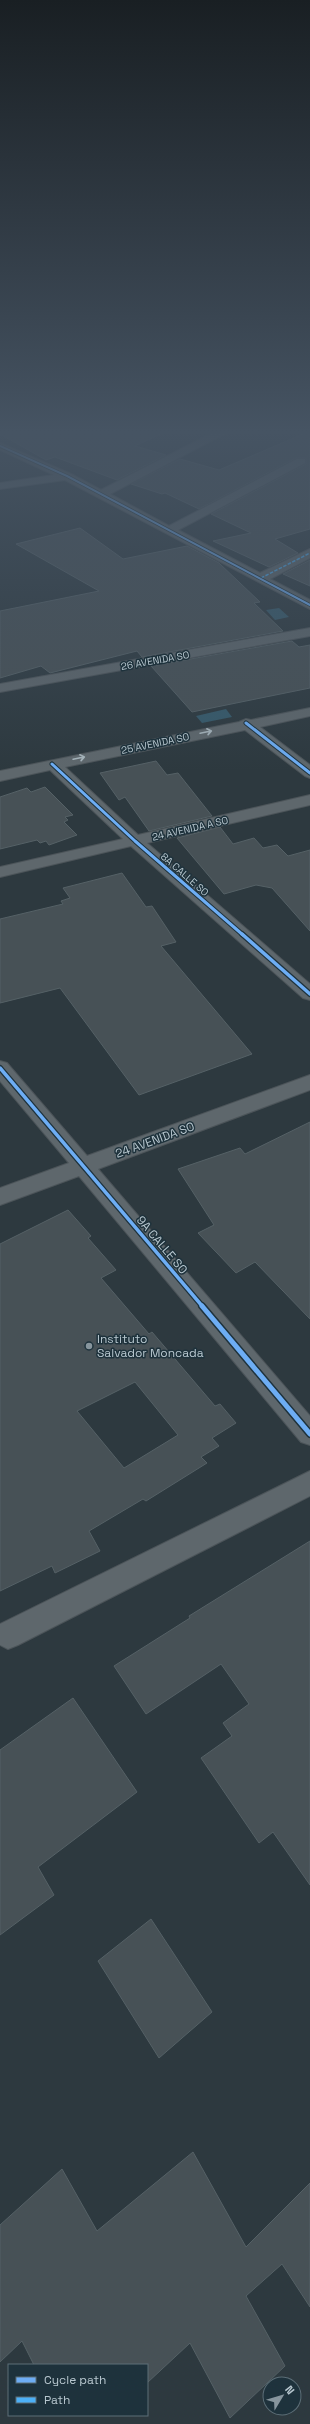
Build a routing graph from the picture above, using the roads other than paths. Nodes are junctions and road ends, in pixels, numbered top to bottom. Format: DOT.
graph roads {
  1 [pos="196,544"];
  2 [pos="310,553"];
  3 [pos="261,578"];
  4 [pos="310,605"];
  5 [pos="310,632"];
  6 [pos="0,688"];
  7 [pos="310,712"];
  8 [pos="246,724"];
  9 [pos="52,764"];
  10 [pos="310,773"];
  11 [pos="0,776"];
  12 [pos="310,800"];
  13 [pos="135,841"];
  14 [pos="0,872"];
  15 [pos="310,994"];
  16 [pos="0,1068"];
  17 [pos="310,1082"];
  18 [pos="83,1166"];
  19 [pos="0,1197"];
  20 [pos="310,1434"];
  21 [pos="310,1483"];
  22 [pos="8,1635"];
  1 -- 3 [label="street"];
  2 -- 3 [label="street"];
  3 -- 4 [label="street"];
  5 -- 6 [label="street, 26 AVENIDA SO"];
  7 -- 8 [label="street, 25 AVENIDA SO"];
  9 -- 8 [label="street, 25 AVENIDA SO, one-way"];
  8 -- 10 [label="street"];
  9 -- 11 [label="street, 25 AVENIDA SO"];
  9 -- 13 [label="street, 8A CALLE SO"];
  12 -- 13 [label="street, 24 AVENIDA A SO"];
  13 -- 14 [label="street, 24 AVENIDA A SO"];
  13 -- 15 [label="street, 8A CALLE SO"];
  16 -- 18 [label="street, 9A CALLE SO"];
  17 -- 18 [label="street, 24 AVENIDA SO"];
  18 -- 19 [label="street, 24 AVENIDA SO"];
  18 -- 20 [label="street, 9A CALLE SO"];
  21 -- 22 [label="street"];
}
